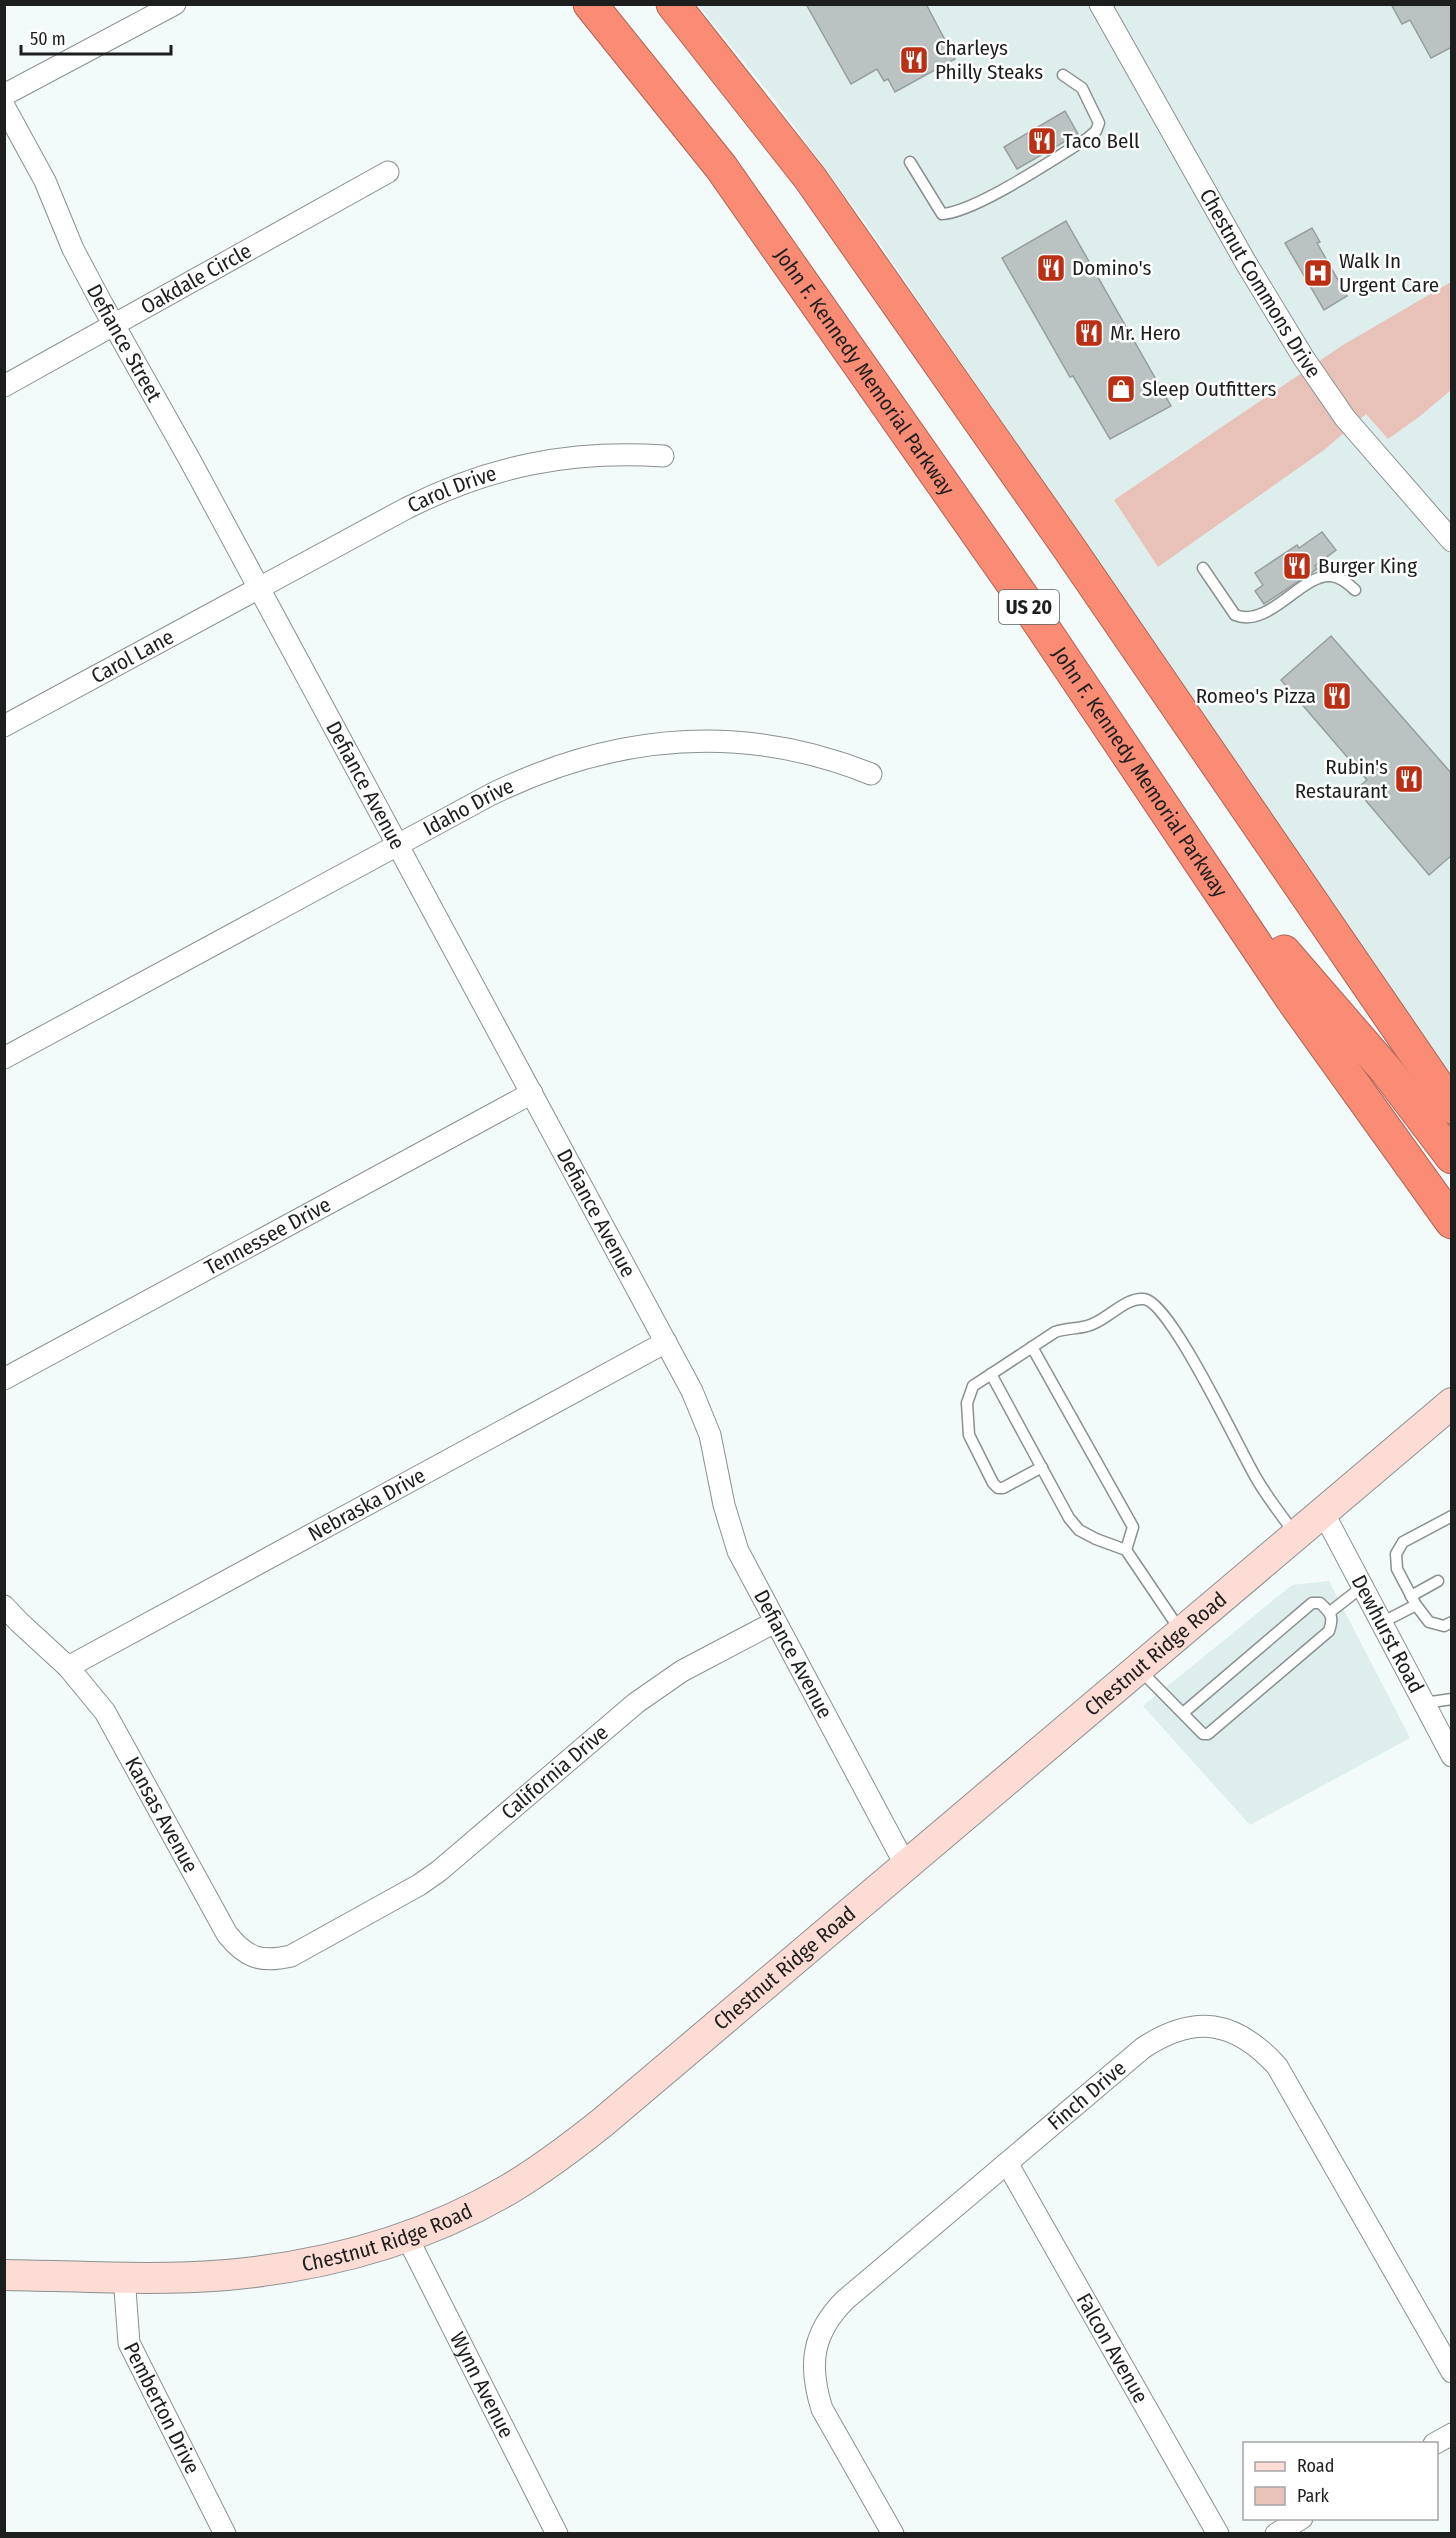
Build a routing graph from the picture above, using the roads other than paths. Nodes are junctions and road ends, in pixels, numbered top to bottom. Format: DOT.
graph roads {
  1 [pos="176,4"];
  2 [pos="590,4"];
  3 [pos="674,4"];
  4 [pos="1100,4"];
  5 [pos="1063,75"];
  6 [pos="4,95"];
  7 [pos="4,106"];
  8 [pos="910,162"];
  9 [pos="388,172"];
  10 [pos="113,325"];
  11 [pos="4,386"];
  12 [pos="663,456"];
  13 [pos="1452,541"];
  14 [pos="1203,568"];
  15 [pos="255,581"];
  16 [pos="1355,590"];
  17 [pos="4,726"];
  18 [pos="871,774"];
  19 [pos="1154,793"];
  20 [pos="397,844"];
  21 [pos="4,1058"];
  22 [pos="532,1093"];
  23 [pos="1452,1107"];
  24 [pos="1452,1157"];
  25 [pos="1452,1222"];
  26 [pos="666,1342"];
  27 [pos="1032,1347"];
  28 [pos="991,1374"];
  29 [pos="4,1379"];
  30 [pos="1452,1402"];
  31 [pos="1042,1467"];
  32 [pos="1323,1512"];
  33 [pos="1452,1516"];
  34 [pos="1296,1536"];
  35 [pos="1126,1550"];
  36 [pos="1438,1581"];
  37 [pos="1362,1587"];
  38 [pos="1413,1600"];
  39 [pos="4,1606"];
  40 [pos="1330,1612"];
  41 [pos="775,1622"];
  42 [pos="1452,1622"];
  43 [pos="1381,1623"];
  44 [pos="1182,1632"];
  45 [pos="68,1667"];
  46 [pos="1139,1669"];
  47 [pos="1452,1699"];
  48 [pos="1424,1703"];
  49 [pos="1183,1713"];
  50 [pos="1452,1756"];
  51 [pos="906,1866"];
  52 [pos="339,1929"];
  53 [pos="1007,2163"];
  54 [pos="407,2236"];
  55 [pos="4,2275"];
  56 [pos="124,2276"];
  57 [pos="1452,2372"];
  58 [pos="1452,2434"];
  59 [pos="1438,2442"];
  60 [pos="1299,2520"];
  61 [pos="225,2534"];
  62 [pos="557,2534"];
  63 [pos="893,2534"];
  64 [pos="1218,2534"];
  65 [pos="1276,2534"];
  1 -- 6 [label="street"];
  2 -- 19 [label="highway, John F. Kennedy Memorial Parkway / US 20"];
  3 -- 23 [label="highway"];
  4 -- 13 [label="street, Chestnut Commons Drive"];
  5 -- 8 [label="lane"];
  7 -- 10 [label="street, Defiance Street"];
  9 -- 10 [label="street, Oakdale Circle"];
  10 -- 11 [label="street, Oakdale Circle"];
  10 -- 15 [label="street, Defiance Street"];
  12 -- 15 [label="street, Carol Drive"];
  14 -- 16 [label="lane"];
  15 -- 17 [label="street, Carol Lane"];
  15 -- 20 [label="street, Defiance Avenue"];
  18 -- 20 [label="street, Idaho Drive"];
  19 -- 24 [label="highway"];
  19 -- 25 [label="highway, John F. Kennedy Memorial Parkway / US 20"];
  20 -- 21 [label="street, Idaho Drive"];
  20 -- 22 [label="street, Defiance Avenue"];
  22 -- 26 [label="street, Defiance Avenue"];
  22 -- 29 [label="street, Tennessee Drive"];
  26 -- 41 [label="street, Defiance Avenue"];
  26 -- 45 [label="street, Nebraska Drive"];
  27 -- 28 [label="lane"];
  27 -- 34 [label="lane"];
  27 -- 35 [label="lane"];
  28 -- 31 [label="lane"];
  28 -- 31 [label="lane"];
  30 -- 32 [label="street, Chestnut Ridge Road"];
  31 -- 35 [label="lane"];
  32 -- 34 [label="street, Chestnut Ridge Road"];
  32 -- 37 [label="street, Dewhurst Road"];
  33 -- 38 [label="lane"];
  34 -- 44 [label="street, Chestnut Ridge Road"];
  35 -- 44 [label="lane"];
  36 -- 38 [label="lane"];
  37 -- 40 [label="lane"];
  37 -- 43 [label="street, Dewhurst Road"];
  38 -- 42 [label="lane"];
  38 -- 43 [label="lane"];
  39 -- 45 [label="street, Kansas Avenue"];
  40 -- 49 [label="lane"];
  40 -- 49 [label="lane"];
  41 -- 51 [label="street, Defiance Avenue"];
  41 -- 52 [label="street, California Drive"];
  43 -- 48 [label="street, Dewhurst Road"];
  44 -- 46 [label="street, Chestnut Ridge Road"];
  45 -- 52 [label="street, Kansas Avenue"];
  46 -- 49 [label="lane"];
  46 -- 51 [label="street, Chestnut Ridge Road"];
  47 -- 48 [label="lane"];
  48 -- 50 [label="street, Dewhurst Road"];
  51 -- 54 [label="street, Chestnut Ridge Road"];
  53 -- 57 [label="street, Finch Drive"];
  53 -- 63 [label="street, Finch Drive"];
  53 -- 64 [label="street, Falcon Avenue"];
  54 -- 56 [label="street, Chestnut Ridge Road"];
  54 -- 62 [label="street, Wynn Avenue"];
  55 -- 56 [label="street, Chestnut Ridge Road"];
  56 -- 61 [label="street, Pemberton Drive"];
  58 -- 59 [label="street"];
  60 -- 65 [label="street"];
}
